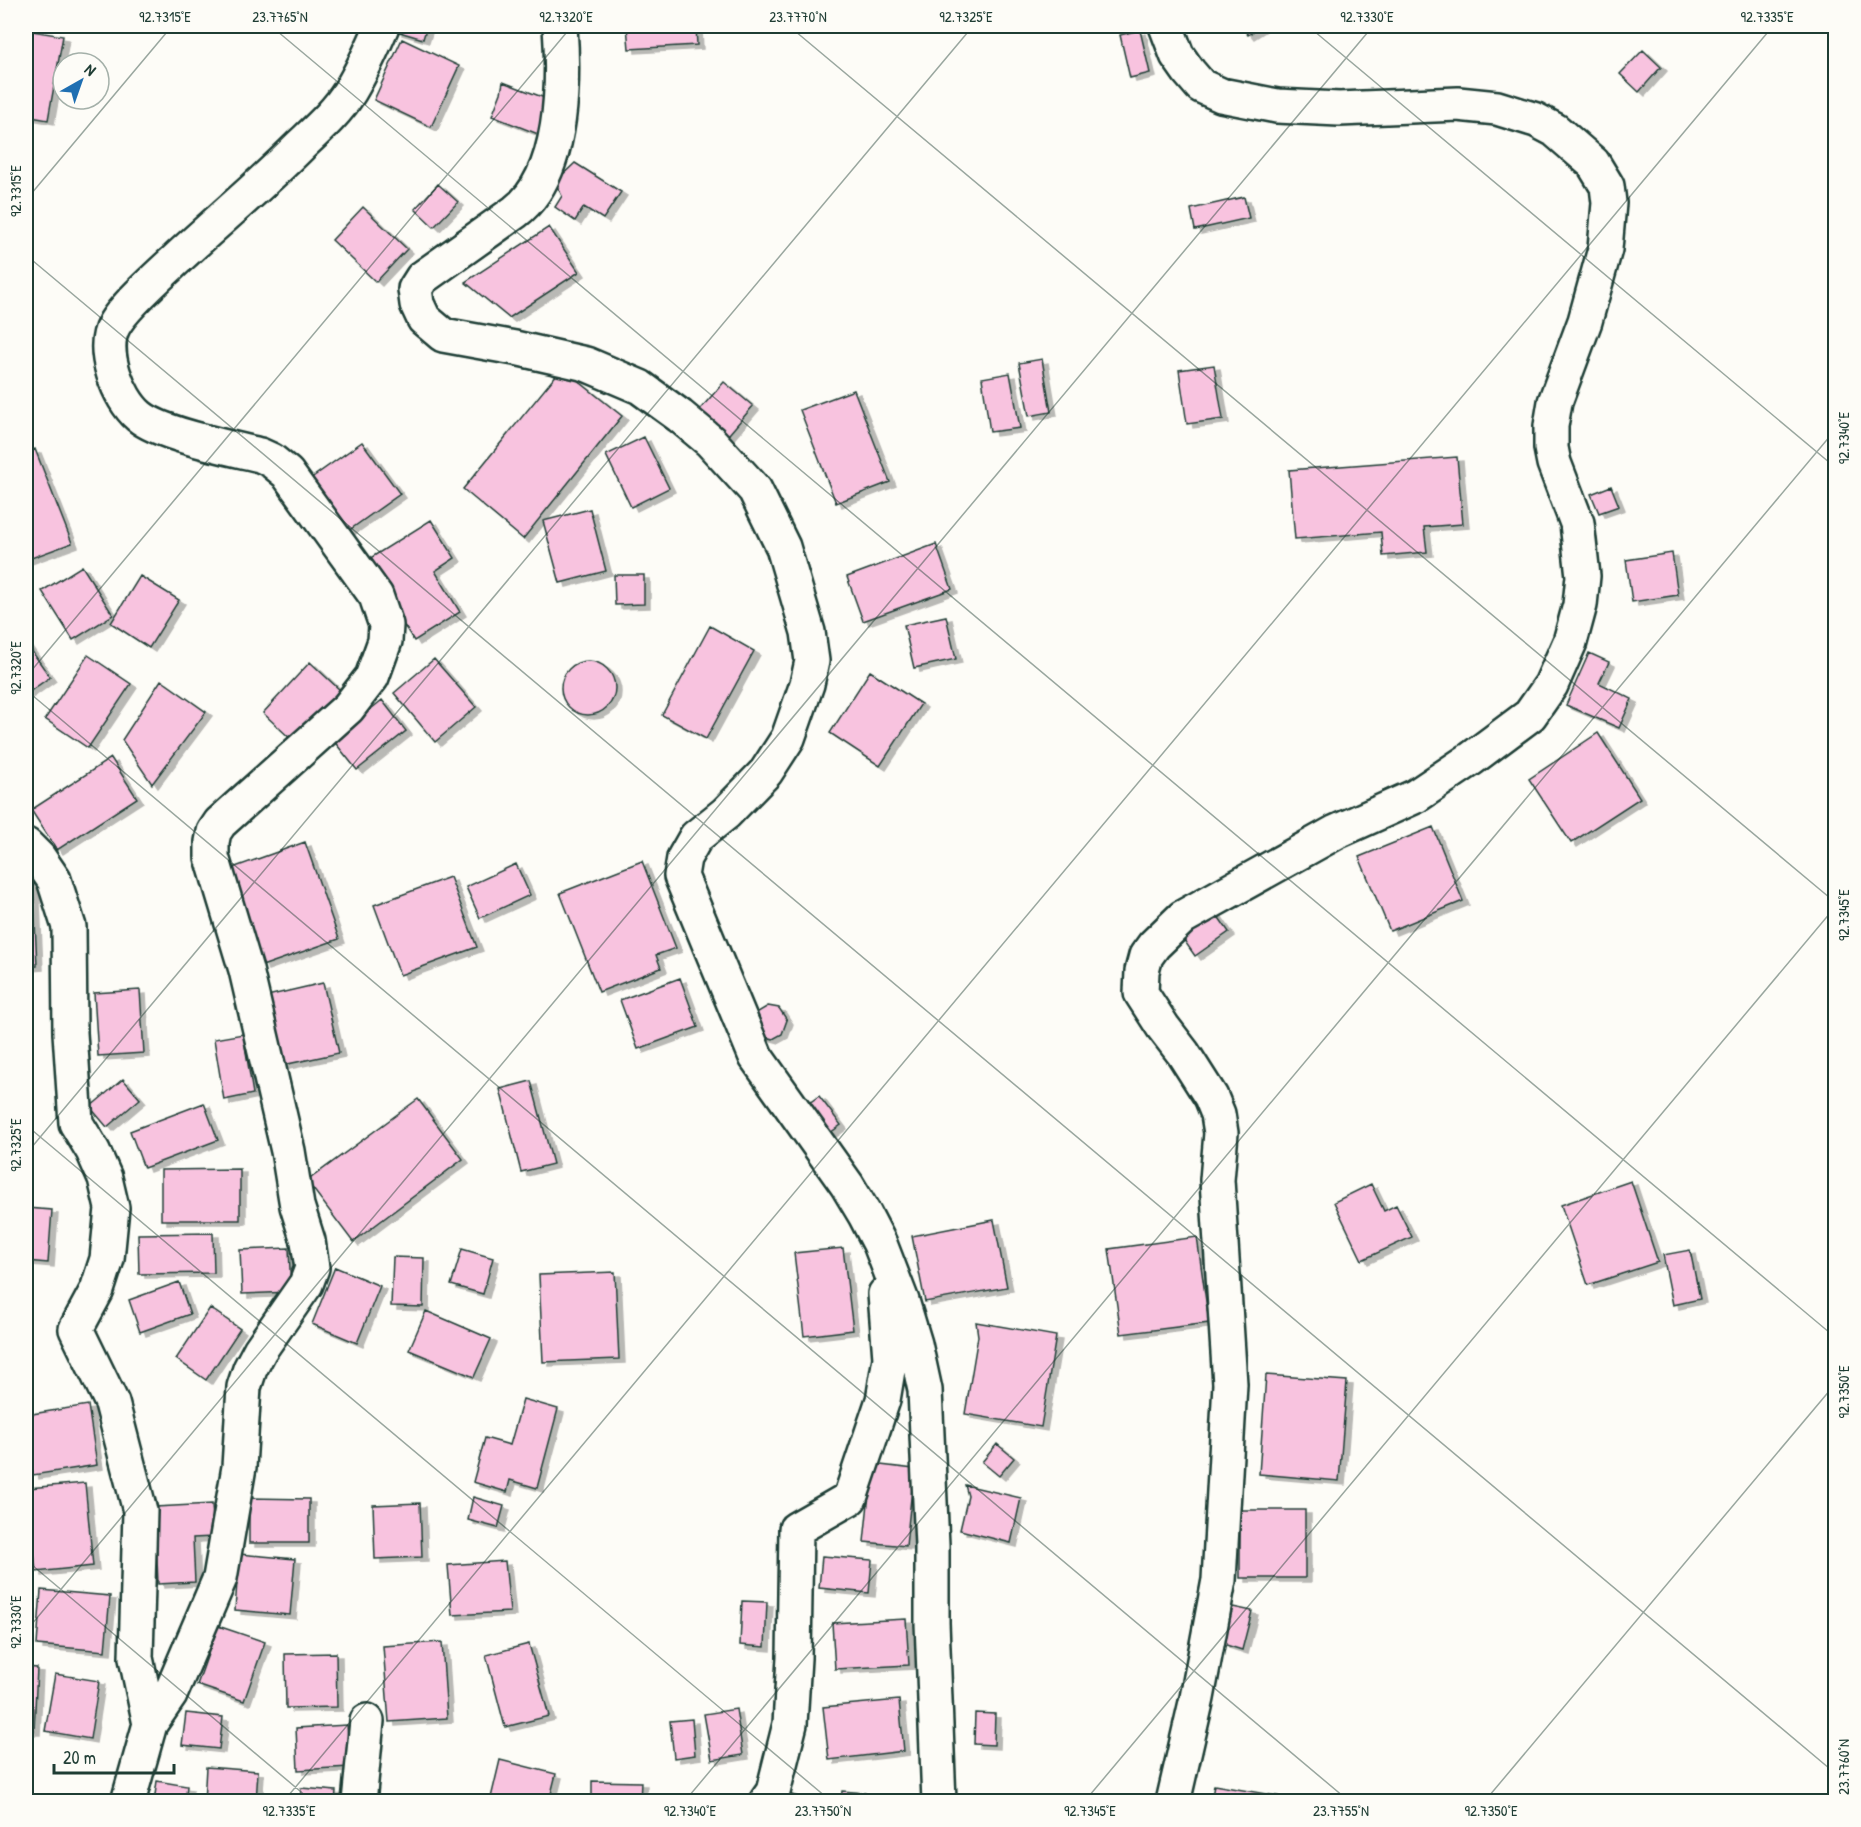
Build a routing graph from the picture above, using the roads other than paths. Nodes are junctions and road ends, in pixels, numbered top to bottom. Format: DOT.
graph roads {
  1 [pos="382,26"];
  2 [pos="560,26"];
  3 [pos="1166,26"];
  4 [pos="26,845"];
  5 [pos="880,1244"];
  6 [pos="367,1721"];
  7 [pos="150,1724"];
  8 [pos="128,1802"];
  9 [pos="359,1802"];
  10 [pos="766,1802"];
  11 [pos="939,1802"];
  12 [pos="1173,1802"];
  1 -- 7 [label="street"];
  2 -- 5 [label="street"];
  3 -- 12 [label="street"];
  4 -- 7 [label="street"];
  5 -- 10 [label="street"];
  5 -- 11 [label="street"];
  6 -- 9 [label="street"];
  7 -- 8 [label="street"];
}
